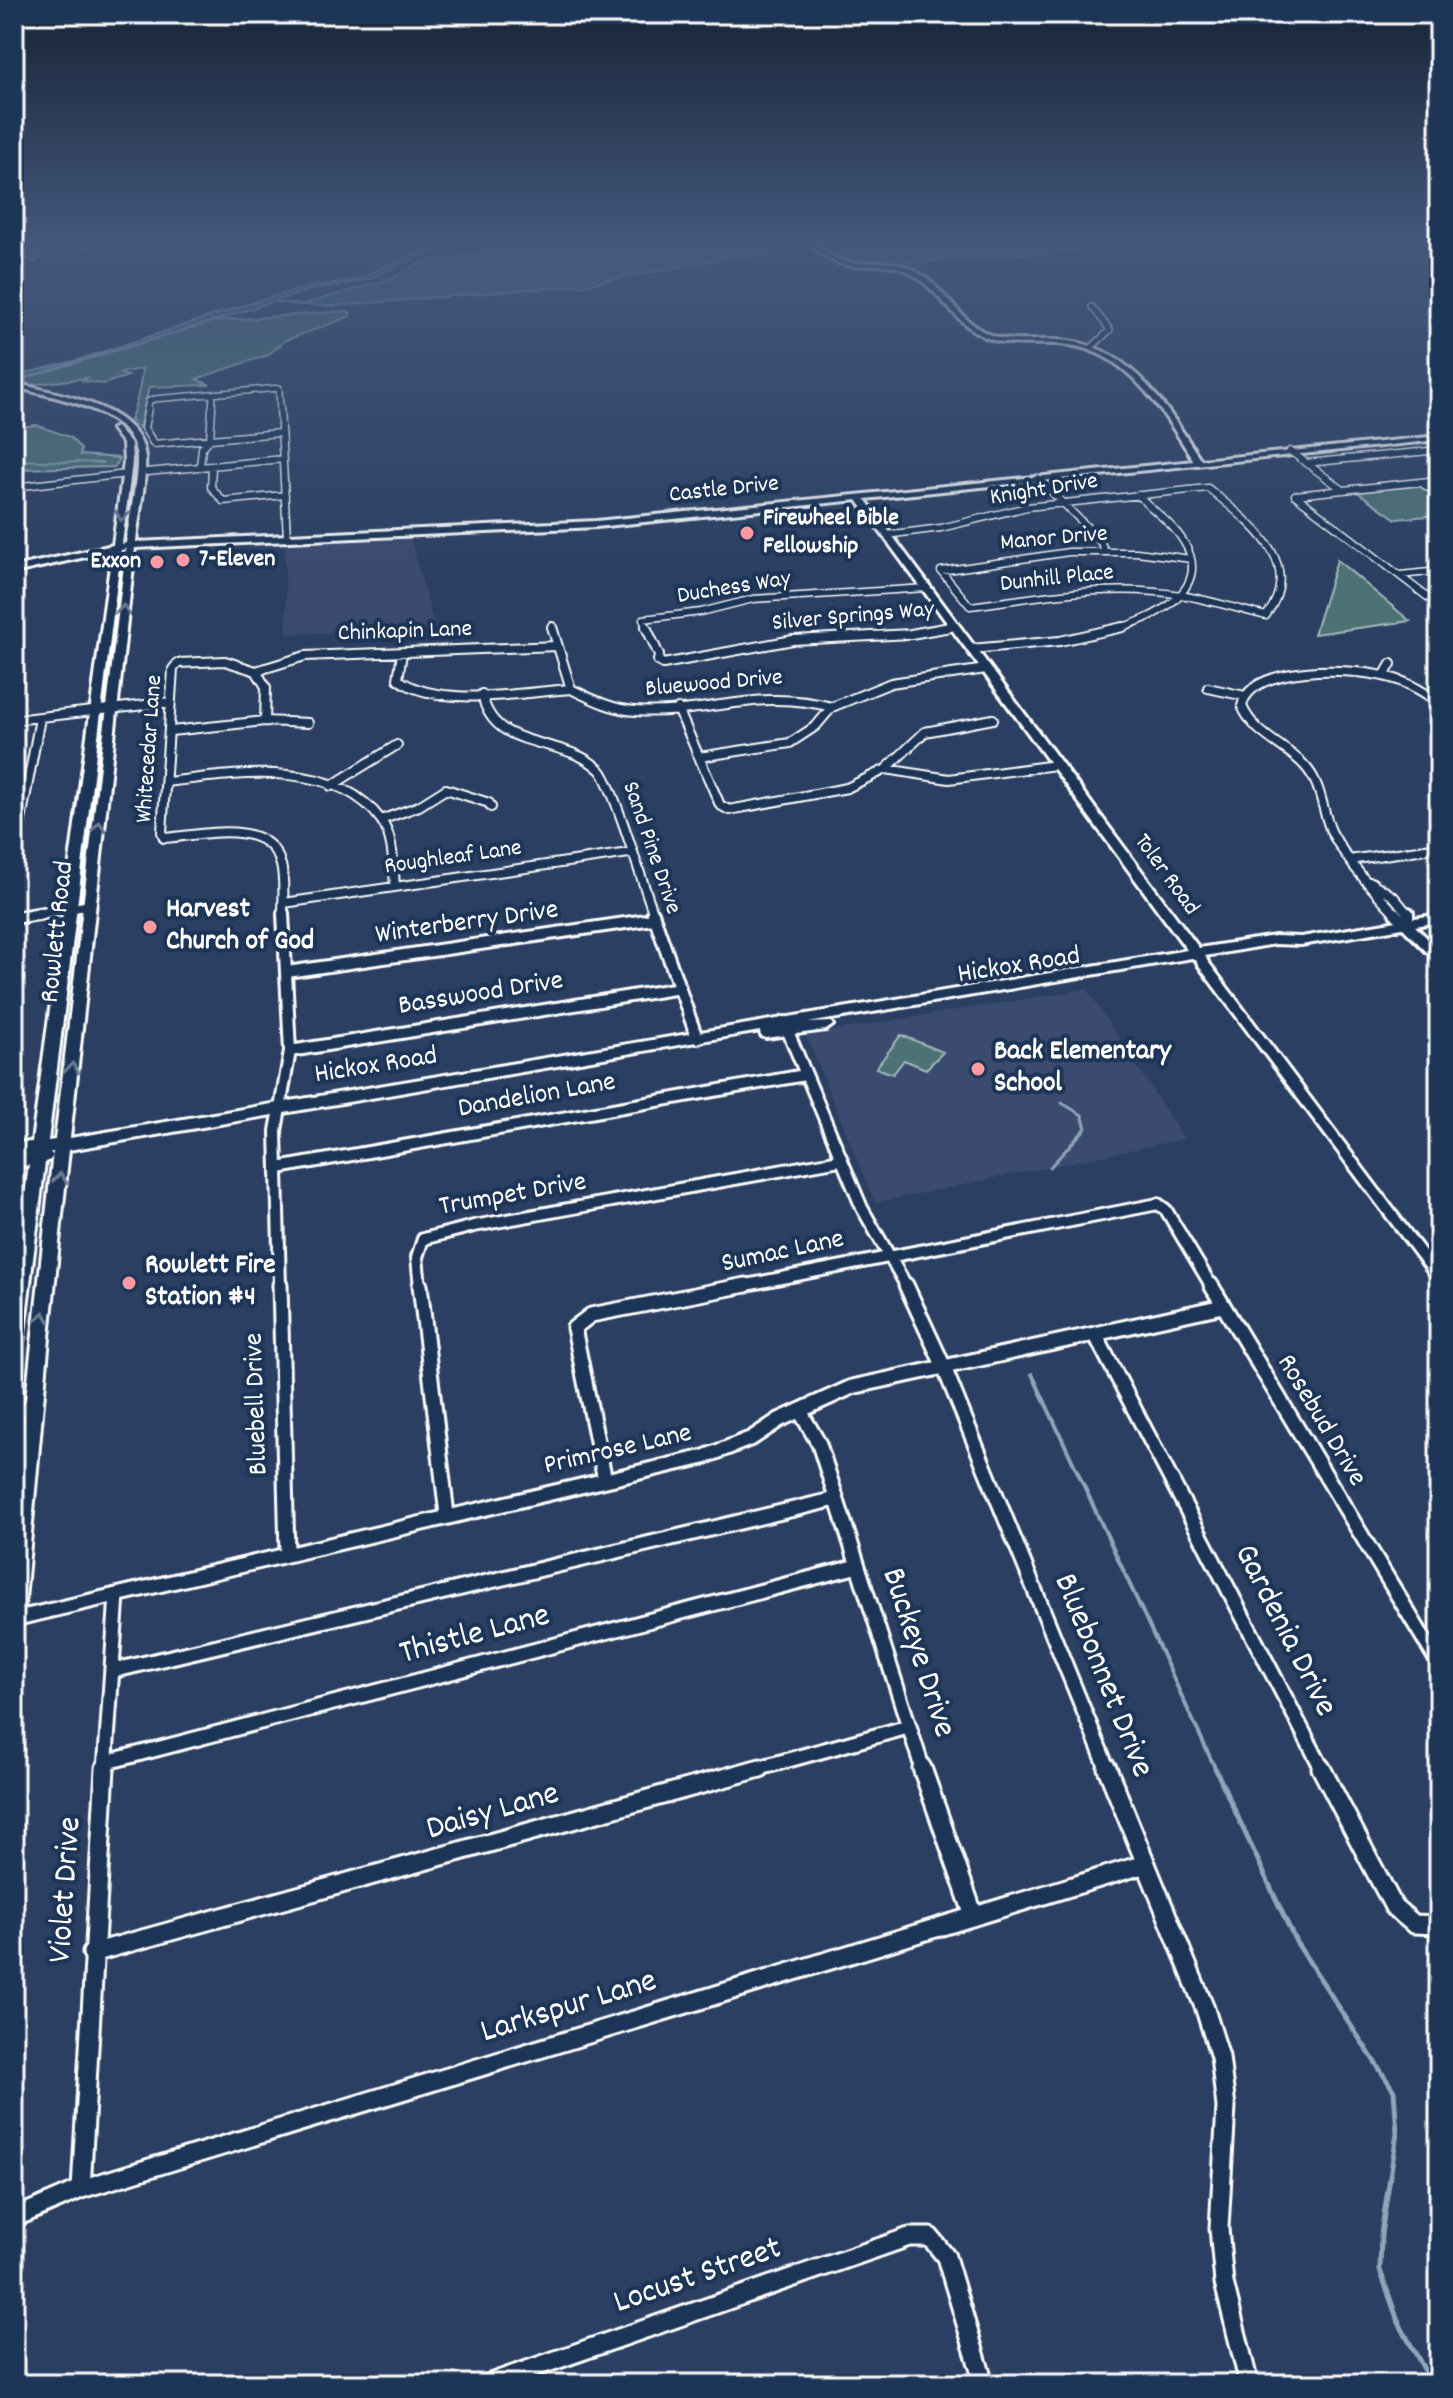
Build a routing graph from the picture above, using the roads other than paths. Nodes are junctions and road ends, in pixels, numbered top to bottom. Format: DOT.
graph roads {
  1 [pos="1101,352"];
  2 [pos="14,387"];
  3 [pos="29,392"];
  4 [pos="213,394"];
  5 [pos="280,433"];
  6 [pos="1424,438"];
  7 [pos="1439,438"];
  8 [pos="210,439"];
  9 [pos="1439,449"];
  10 [pos="1290,451"];
  11 [pos="283,459"];
  12 [pos="1198,461"];
  13 [pos="1306,463"];
  14 [pos="212,466"];
  15 [pos="200,467"];
  16 [pos="143,472"];
  17 [pos="127,474"];
  18 [pos="1038,478"];
  19 [pos="1439,480"];
  20 [pos="1420,482"];
  21 [pos="15,487"];
  22 [pos="1343,490"];
  23 [pos="137,491"];
  24 [pos="285,495"];
  25 [pos="1138,495"];
  26 [pos="1439,495"];
  27 [pos="859,497"];
  28 [pos="1064,504"];
  29 [pos="14,505"];
  30 [pos="886,535"];
  31 [pos="287,537"];
  32 [pos="124,546"];
  33 [pos="1105,551"];
  34 [pos="1191,559"];
  35 [pos="16,567"];
  36 [pos="1439,571"];
  37 [pos="1400,575"];
  38 [pos="926,588"];
  39 [pos="954,588"];
  40 [pos="1181,595"];
  41 [pos="1439,606"];
  42 [pos="1266,616"];
  43 [pos="953,625"];
  44 [pos="552,627"];
  45 [pos="120,640"];
  46 [pos="104,641"];
  47 [pos="558,646"];
  48 [pos="971,649"];
  49 [pos="402,653"];
  50 [pos="660,663"];
  51 [pos="1391,664"];
  52 [pos="986,669"];
  53 [pos="256,671"];
  54 [pos="1384,676"];
  55 [pos="1208,688"];
  56 [pos="571,689"];
  57 [pos="482,694"];
  58 [pos="1245,696"];
  59 [pos="171,702"];
  60 [pos="1439,703"];
  61 [pos="832,707"];
  62 [pos="112,709"];
  63 [pos="678,709"];
  64 [pos="97,711"];
  65 [pos="40,718"];
  66 [pos="993,719"];
  67 [pos="14,720"];
  68 [pos="265,721"];
  69 [pos="308,723"];
  70 [pos="171,731"];
  71 [pos="397,745"];
  72 [pos="699,757"];
  73 [pos="1056,765"];
  74 [pos="886,769"];
  75 [pos="166,782"];
  76 [pos="331,786"];
  77 [pos="491,807"];
  78 [pos="381,820"];
  79 [pos="164,838"];
  80 [pos="1439,847"];
  81 [pos="629,853"];
  82 [pos="14,858"];
  83 [pos="1349,860"];
  84 [pos="395,886"];
  85 [pos="284,903"];
  86 [pos="91,905"];
  87 [pos="69,909"];
  88 [pos="14,918"];
  89 [pos="1439,918"];
  90 [pos="653,919"];
  91 [pos="1408,923"];
  92 [pos="1439,957"];
  93 [pos="1199,958"];
  94 [pos="287,972"];
  95 [pos="680,988"];
  96 [pos="976,990"];
  97 [pos="1000,991"];
  98 [pos="894,1014"];
  99 [pos="785,1026"];
  100 [pos="697,1038"];
  101 [pos="290,1051"];
  102 [pos="805,1075"];
  103 [pos="278,1109"];
  104 [pos="64,1145"];
  105 [pos="14,1149"];
  106 [pos="38,1152"];
  107 [pos="840,1160"];
  108 [pos="14,1162"];
  109 [pos="278,1168"];
  110 [pos="1158,1204"];
  111 [pos="891,1255"];
  112 [pos="1439,1278"];
  113 [pos="1223,1306"];
  114 [pos="1096,1336"];
  115 [pos="14,1340"];
  116 [pos="943,1365"];
  117 [pos="23,1408"];
  118 [pos="800,1411"];
  119 [pos="605,1480"];
  120 [pos="836,1499"];
  121 [pos="447,1515"];
  122 [pos="287,1553"];
  123 [pos="858,1566"];
  124 [pos="117,1595"];
  125 [pos="14,1610"];
  126 [pos="14,1619"];
  127 [pos="1439,1664"];
  128 [pos="112,1671"];
  129 [pos="908,1727"];
  130 [pos="107,1762"];
  131 [pos="1145,1864"];
  132 [pos="974,1916"];
  133 [pos="1439,1925"];
  134 [pos="92,1953"];
  135 [pos="81,2189"];
  136 [pos="14,2218"];
  137 [pos="487,2384"];
  138 [pos="984,2384"];
  139 [pos="1249,2384"];
  1 -- 12 [label="street"];
  2 -- 3 [label="street"];
  3 -- 16 [label="street"];
  3 -- 17 [label="street"];
  4 -- 5 [label="street"];
  4 -- 8 [label="street"];
  4 -- 8 [label="street"];
  5 -- 8 [label="street"];
  5 -- 11 [label="street"];
  6 -- 7 [label="street, Castle Drive"];
  6 -- 9 [label="street"];
  6 -- 10 [label="street, Castle Drive"];
  8 -- 15 [label="street"];
  9 -- 13 [label="street"];
  10 -- 12 [label="street, Castle Drive"];
  10 -- 13 [label="street"];
  11 -- 14 [label="street"];
  11 -- 24 [label="street"];
  12 -- 18 [label="street, Castle Drive"];
  13 -- 22 [label="street"];
  14 -- 15 [label="street"];
  14 -- 24 [label="street"];
  15 -- 16 [label="street"];
  16 -- 23 [label="street"];
  17 -- 21 [label="street"];
  17 -- 23 [label="street"];
  17 -- 32 [label="street, one-way"];
  18 -- 27 [label="street, Castle Drive"];
  18 -- 28 [label="street"];
  19 -- 20 [label="street"];
  20 -- 22 [label="street"];
  20 -- 26 [label="street"];
  21 -- 29 [label="street"];
  22 -- 37 [label="street"];
  23 -- 32 [label="street"];
  24 -- 31 [label="street"];
  25 -- 28 [label="street, Knight Drive"];
  25 -- 34 [label="street"];
  25 -- 42 [label="street, Knight Drive"];
  27 -- 30 [label="street, Toler Road"];
  27 -- 31 [label="street, Castle Drive"];
  28 -- 30 [label="street, Knight Drive"];
  28 -- 33 [label="street"];
  30 -- 38 [label="street, Toler Road"];
  31 -- 32 [label="street, Castle Drive"];
  32 -- 35 [label="street, Castle Drive"];
  45 -- 32 [label="street, Rowlett Road, one-way"];
  32 -- 46 [label="street, Rowlett Road"];
  33 -- 34 [label="street, Manor Drive"];
  33 -- 39 [label="street, Manor Drive"];
  34 -- 40 [label="street"];
  36 -- 37 [label="street"];
  37 -- 41 [label="street"];
  38 -- 43 [label="street, Toler Road"];
  38 -- 50 [label="street, Duchess Way"];
  39 -- 40 [label="street, Dunhill Place"];
  40 -- 42 [label="street, Dunhill Place"];
  40 -- 48 [label="street"];
  43 -- 48 [label="street, Toler Road"];
  43 -- 50 [label="street, Silver Springs Way"];
  44 -- 47 [label="street"];
  45 -- 46 [label="street"];
  45 -- 62 [label="street, Rowlett Road"];
  46 -- 64 [label="street, Rowlett Road"];
  47 -- 49 [label="street, Chinkapin Lane"];
  47 -- 56 [label="street"];
  48 -- 52 [label="street, Toler Road"];
  49 -- 53 [label="street, Chinkapin Lane"];
  49 -- 57 [label="street"];
  51 -- 54 [label="street"];
  52 -- 61 [label="street"];
  52 -- 73 [label="street, Toler Road"];
  53 -- 59 [label="street, Whitecedar Lane"];
  53 -- 68 [label="street"];
  54 -- 58 [label="street"];
  54 -- 60 [label="street"];
  55 -- 58 [label="street"];
  56 -- 57 [label="street"];
  56 -- 63 [label="street, Bluewood Drive"];
  57 -- 81 [label="street, Sand Pine Drive"];
  58 -- 83 [label="street"];
  59 -- 62 [label="street"];
  59 -- 70 [label="street, Whitecedar Lane"];
  61 -- 63 [label="street, Bluewood Drive"];
  61 -- 72 [label="street"];
  62 -- 64 [label="street"];
  86 -- 62 [label="street, Rowlett Road, one-way"];
  63 -- 72 [label="street"];
  64 -- 65 [label="street"];
  64 -- 87 [label="street, Rowlett Road"];
  65 -- 67 [label="street"];
  65 -- 82 [label="street"];
  66 -- 74 [label="street"];
  68 -- 69 [label="street"];
  68 -- 70 [label="street"];
  70 -- 75 [label="street, Whitecedar Lane"];
  71 -- 76 [label="street"];
  72 -- 74 [label="street"];
  73 -- 74 [label="street"];
  73 -- 93 [label="street, Toler Road"];
  75 -- 76 [label="street"];
  75 -- 79 [label="street, Whitecedar Lane"];
  76 -- 78 [label="street"];
  77 -- 78 [label="street"];
  78 -- 84 [label="street"];
  79 -- 85 [label="street, Bluebell Drive"];
  80 -- 83 [label="street"];
  81 -- 84 [label="street, Roughleaf Lane"];
  81 -- 90 [label="street, Sand Pine Drive"];
  83 -- 91 [label="street"];
  84 -- 85 [label="street, Roughleaf Lane"];
  85 -- 94 [label="street, Bluebell Drive"];
  86 -- 87 [label="street"];
  104 -- 86 [label="street, Rowlett Road, one-way"];
  87 -- 88 [label="street"];
  87 -- 106 [label="street, Rowlett Road"];
  89 -- 91 [label="street, Hickox Road"];
  90 -- 94 [label="street, Winterberry Drive"];
  90 -- 95 [label="street, Sand Pine Drive"];
  91 -- 92 [label="street"];
  91 -- 93 [label="street, Hickox Road"];
  93 -- 97 [label="street, Hickox Road"];
  93 -- 112 [label="street, Toler Road"];
  94 -- 101 [label="street, Bluebell Drive"];
  95 -- 100 [label="street, Sand Pine Drive"];
  95 -- 101 [label="street, Basswood Drive"];
  96 -- 97 [label="street, Hickox Road"];
  96 -- 98 [label="street"];
  96 -- 99 [label="street, Hickox Road"];
  97 -- 98 [label="street, Hickox Road"];
  98 -- 99 [label="street, Hickox Road"];
  99 -- 100 [label="street, Hickox Road"];
  99 -- 102 [label="street, Bluebonnet Drive"];
  100 -- 103 [label="street, Hickox Road"];
  101 -- 103 [label="street, Bluebell Drive"];
  102 -- 107 [label="street, Bluebonnet Drive"];
  102 -- 109 [label="street, Dandelion Lane"];
  103 -- 104 [label="street, Hickox Road"];
  103 -- 109 [label="street, Bluebell Drive"];
  104 -- 106 [label="street, Hickox Road"];
  117 -- 104 [label="street, Rowlett Road, one-way"];
  105 -- 106 [label="street, Hickox Road"];
  106 -- 108 [label="street, Hickox Road"];
  106 -- 115 [label="street, Rowlett Road"];
  107 -- 111 [label="street, Bluebonnet Drive"];
  107 -- 121 [label="street, Trumpet Drive"];
  109 -- 122 [label="street, Bluebell Drive"];
  110 -- 111 [label="street, Sumac Lane"];
  110 -- 113 [label="street, Rosebud Drive"];
  111 -- 116 [label="street, Bluebonnet Drive"];
  111 -- 119 [label="street, Sumac Lane"];
  113 -- 114 [label="street, Primrose Lane"];
  113 -- 127 [label="street, Rosebud Drive"];
  114 -- 116 [label="street, Primrose Lane"];
  114 -- 133 [label="street, Gardenia Drive"];
  116 -- 118 [label="street, Primrose Lane"];
  116 -- 131 [label="street, Bluebonnet Drive"];
  117 -- 125 [label="street, Rowlett Road"];
  118 -- 119 [label="street, Primrose Lane"];
  118 -- 120 [label="street, Buckeye Drive"];
  119 -- 121 [label="street, Primrose Lane"];
  120 -- 123 [label="street, Buckeye Drive"];
  120 -- 128 [label="street"];
  121 -- 122 [label="street, Primrose Lane"];
  122 -- 124 [label="street, Primrose Lane"];
  123 -- 129 [label="street, Buckeye Drive"];
  123 -- 130 [label="street, Thistle Lane"];
  124 -- 126 [label="street, Primrose Lane"];
  124 -- 128 [label="street, Violet Drive"];
  128 -- 130 [label="street, Violet Drive"];
  129 -- 132 [label="street, Buckeye Drive"];
  129 -- 134 [label="street, Daisy Lane"];
  130 -- 134 [label="street, Violet Drive"];
  131 -- 132 [label="street, Larkspur Lane"];
  131 -- 139 [label="street, Bluebonnet Drive"];
  132 -- 135 [label="street, Larkspur Lane"];
  134 -- 135 [label="street, Violet Drive"];
  135 -- 136 [label="street, Larkspur Lane"];
  137 -- 138 [label="street, Locust Street"];
}
